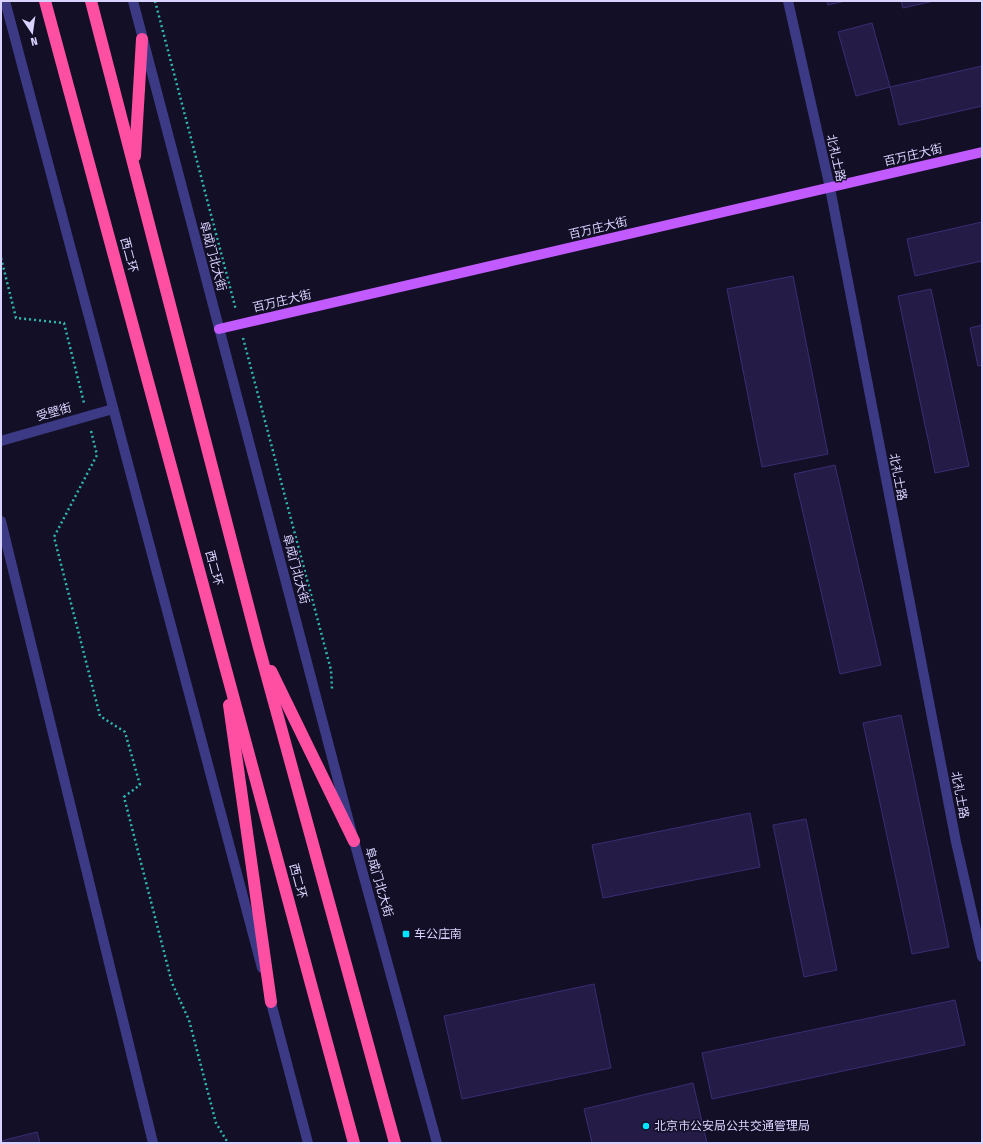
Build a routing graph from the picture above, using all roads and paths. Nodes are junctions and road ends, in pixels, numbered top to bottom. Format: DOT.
graph roads {
  1 [pos="5,1"];
  2 [pos="45,1"];
  3 [pos="91,1"];
  4 [pos="133,1"];
  5 [pos="155,1"];
  6 [pos="788,1"];
  7 [pos="142,39"];
  8 [pos="982,152"];
  9 [pos="135,167"];
  10 [pos="830,188"];
  11 [pos="1,258"];
  12 [pos="240,325"];
  13 [pos="220,329"];
  14 [pos="113,409"];
  15 [pos="87,416"];
  16 [pos="1,441"];
  17 [pos="1,521"];
  18 [pos="258,644"];
  19 [pos="222,654"];
  20 [pos="332,692"];
  21 [pos="354,841"];
  22 [pos="982,957"];
  23 [pos="271,1002"];
  24 [pos="153,1143"];
  25 [pos="228,1143"];
  26 [pos="308,1143"];
  27 [pos="354,1143"];
  28 [pos="395,1143"];
  29 [pos="436,1143"];
  1 -- 14 [label="street"];
  2 -- 19 [label="highway, 西二环"];
  3 -- 9 [label="highway, 西二环"];
  4 -- 7 [label="street, 阜成门北大街"];
  5 -- 12 [label="path"];
  6 -- 10 [label="street, 北礼士路"];
  7 -- 9 [label="highway"];
  7 -- 13 [label="street, 阜成门北大街"];
  8 -- 10 [label="main road, 百万庄大街"];
  9 -- 18 [label="highway, 西二环"];
  10 -- 12 [label="main road, 百万庄大街"];
  10 -- 22 [label="street, 北礼士路"];
  11 -- 15 [label="path"];
  12 -- 13 [label="main road, 百万庄大街"];
  12 -- 20 [label="path"];
  13 -- 21 [label="street, 阜成门北大街"];
  14 -- 15 [label="street, 受壁街"];
  14 -- 23 [label="street"];
  15 -- 16 [label="street, 受壁街"];
  15 -- 25 [label="path"];
  17 -- 24 [label="street"];
  18 -- 21 [label="highway"];
  18 -- 28 [label="highway, 西二环"];
  19 -- 23 [label="highway"];
  19 -- 27 [label="highway, 西二环"];
  21 -- 29 [label="street, 阜成门北大街"];
  23 -- 26 [label="street"];
}
